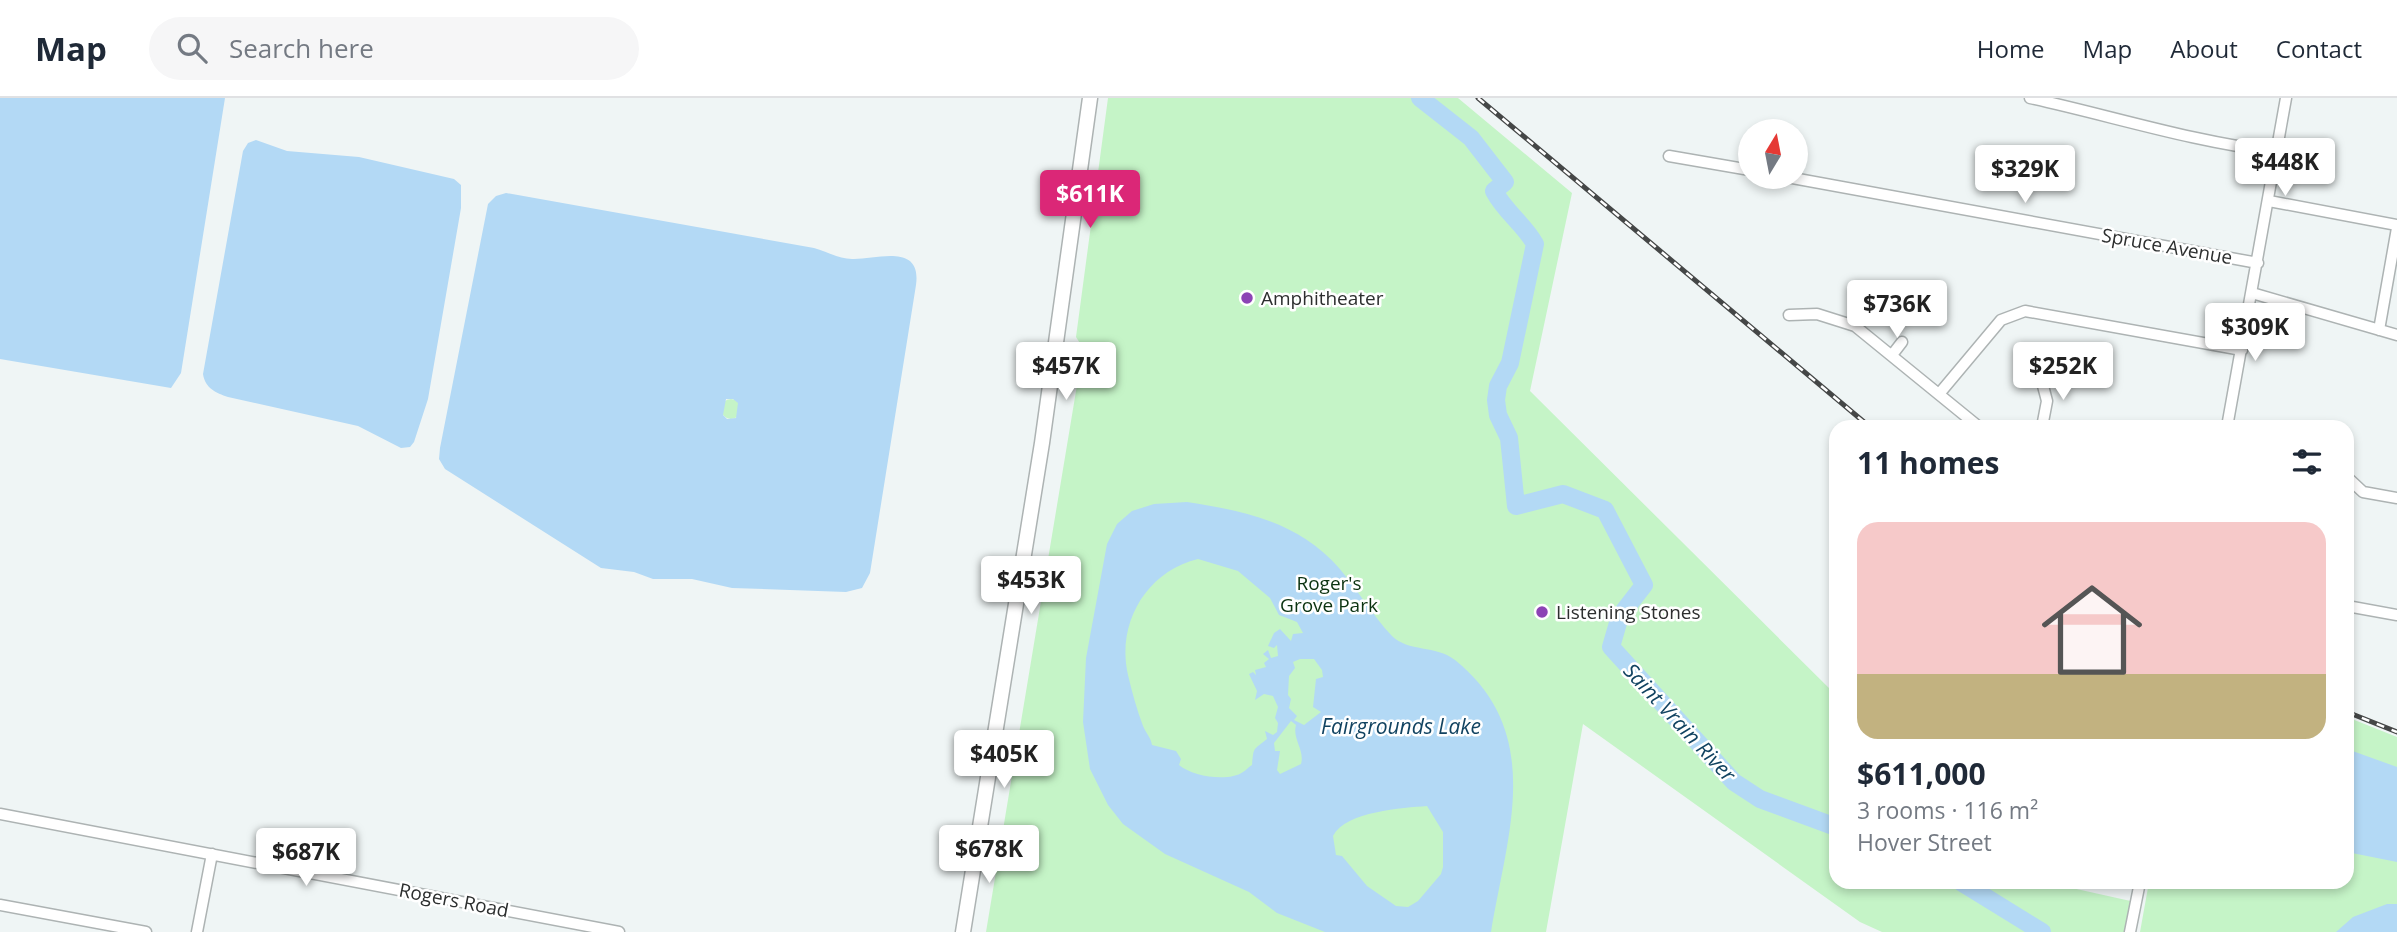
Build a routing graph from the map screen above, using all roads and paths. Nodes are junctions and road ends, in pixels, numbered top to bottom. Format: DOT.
graph roads {
  1 [pos="1090,98"];
  2 [pos="2030,98"];
  3 [pos="2286,98"];
  4 [pos="2277,152"];
  5 [pos="1669,156"];
  6 [pos="1738,168"];
  7 [pos="1808,181"];
  8 [pos="2269,201"];
  9 [pos="2397,226"];
  10 [pos="2258,263"];
  11 [pos="2252,293"];
  12 [pos="1790,315"];
  13 [pos="2379,330"];
  14 [pos="2397,335"];
  15 [pos="1902,342"];
  16 [pos="2242,350"];
  17 [pos="1892,355"];
  18 [pos="2042,382"];
  19 [pos="1939,394"];
  20 [pos="1971,420"];
  21 [pos="2043,420"];
  22 [pos="2228,420"];
  23 [pos="2354,484"];
  24 [pos="2397,498"];
  25 [pos="2354,607"];
  26 [pos="2397,615"];
  27 [pos="0,814"];
  28 [pos="212,854"];
  29 [pos="2138,889"];
  30 [pos="0,905"];
  31 [pos="146,932"];
  32 [pos="197,932"];
  33 [pos="619,932"];
  34 [pos="963,932"];
  35 [pos="2130,932"];
  1 -- 34 [label="main road"];
  2 -- 4 [label="street"];
  3 -- 4 [label="street"];
  4 -- 8 [label="street"];
  5 -- 6 [label="street"];
  7 -- 10 [label="street, Spruce Avenue"];
  8 -- 9 [label="street"];
  8 -- 10 [label="street"];
  9 -- 13 [label="street"];
  10 -- 11 [label="street"];
  11 -- 13 [label="street"];
  11 -- 16 [label="street"];
  12 -- 17 [label="street"];
  13 -- 14 [label="street"];
  15 -- 17 [label="street"];
  16 -- 19 [label="street"];
  16 -- 22 [label="street"];
  17 -- 19 [label="street"];
  18 -- 21 [label="street"];
  19 -- 20 [label="street"];
  23 -- 24 [label="street"];
  25 -- 26 [label="street"];
  27 -- 28 [label="street, Rogers Road"];
  28 -- 32 [label="street"];
  28 -- 33 [label="street, Rogers Road"];
  29 -- 35 [label="street"];
  30 -- 31 [label="street"];
}
